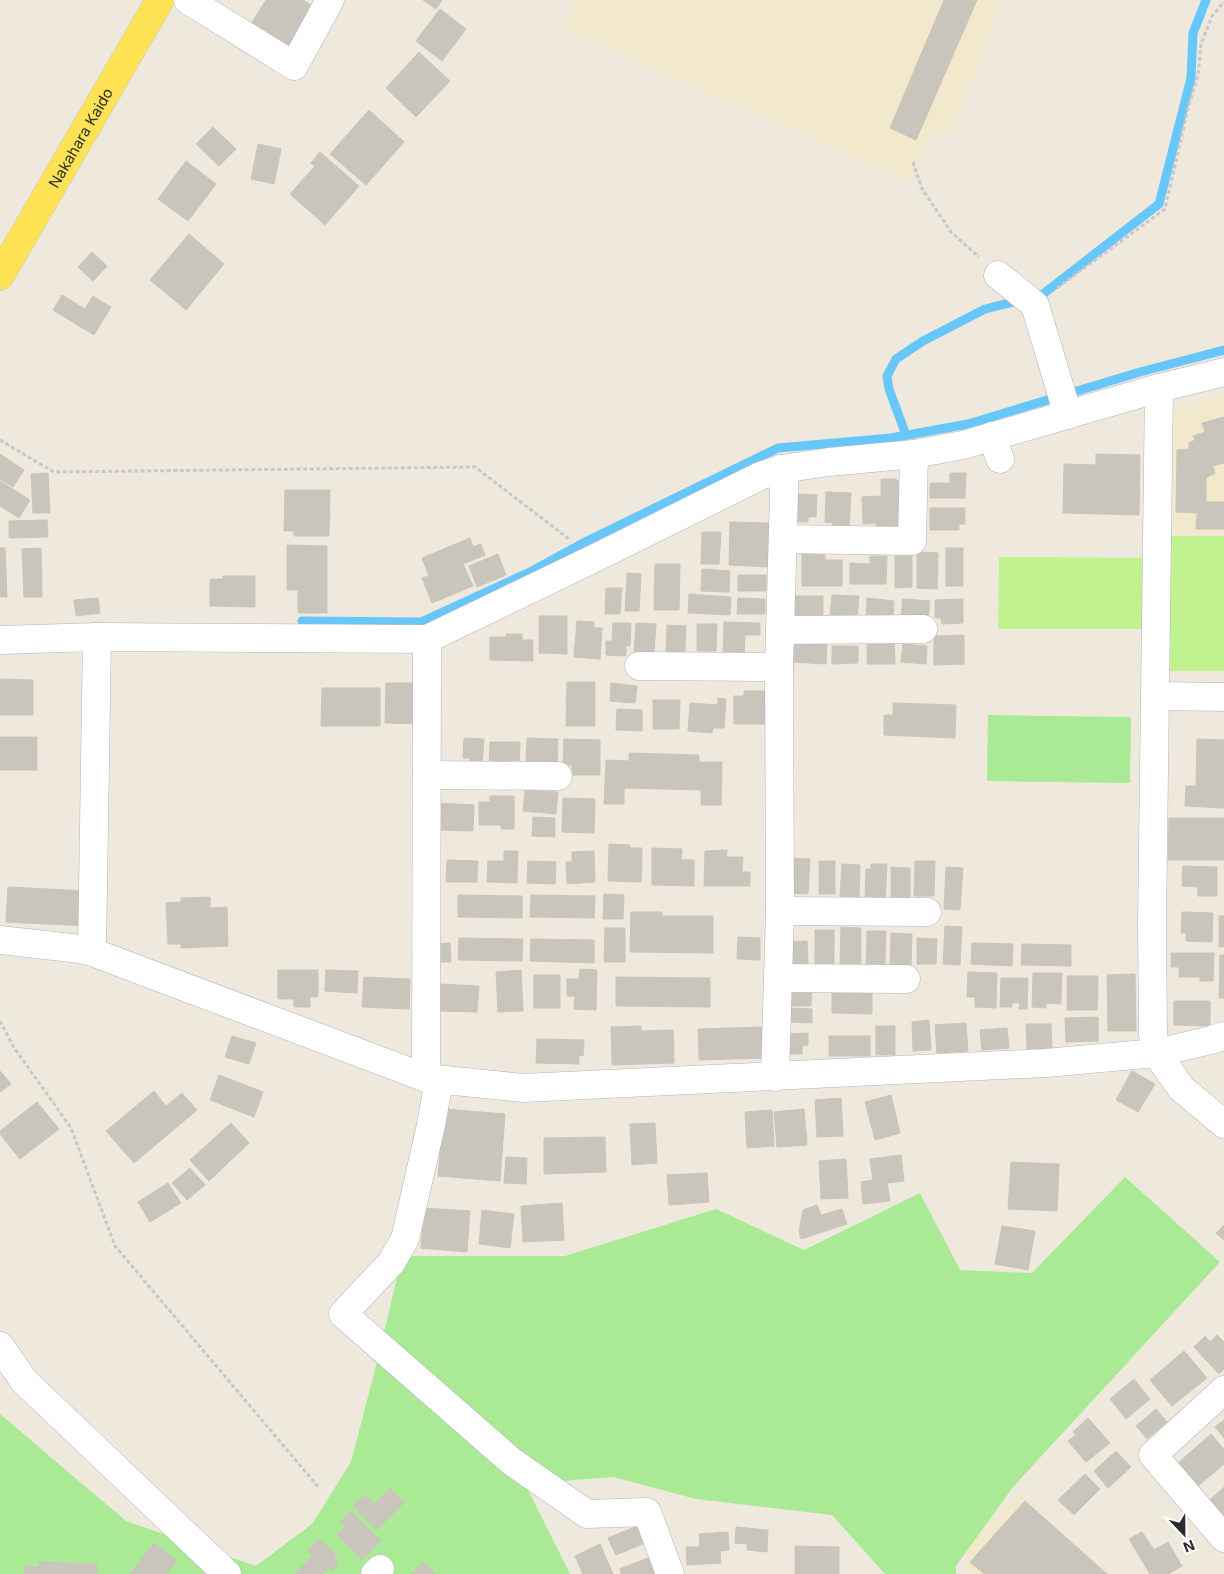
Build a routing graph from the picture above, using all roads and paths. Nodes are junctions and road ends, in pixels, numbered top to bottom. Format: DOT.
graph roads {
  1 [pos="160,0"];
  2 [pos="188,0"];
  3 [pos="330,0"];
  4 [pos="1224,2"];
  5 [pos="913,162"];
  6 [pos="0,276"];
  7 [pos="1004,280"];
  8 [pos="1034,304"];
  9 [pos="1224,372"];
  10 [pos="1159,388"];
  11 [pos="1068,414"];
  12 [pos="0,440"];
  13 [pos="914,454"];
  14 [pos="781,469"];
  15 [pos="562,534"];
  16 [pos="783,539"];
  17 [pos="923,629"];
  18 [pos="780,630"];
  19 [pos="97,637"];
  20 [pos="427,639"];
  21 [pos="0,640"];
  22 [pos="639,666"];
  23 [pos="779,667"];
  24 [pos="1156,696"];
  25 [pos="1224,697"];
  26 [pos="427,775"];
  27 [pos="558,776"];
  28 [pos="780,911"];
  29 [pos="927,912"];
  30 [pos="0,940"];
  31 [pos="92,952"];
  32 [pos="778,978"];
  33 [pos="906,979"];
  34 [pos="0,1021"];
  35 [pos="1224,1036"];
  36 [pos="1156,1053"];
  37 [pos="775,1077"];
  38 [pos="433,1079"];
  39 [pos="1224,1124"];
  40 [pos="0,1346"];
  41 [pos="1224,1390"];
  42 [pos="320,1489"];
  43 [pos="1224,1538"];
  44 [pos="227,1574"];
  45 [pos="670,1574"];
  1 -- 6 [label="main road, Nakahara Kaido"];
  2 -- 3 [label="street"];
  4 -- 8 [label="path"];
  5 -- 7 [label="path"];
  7 -- 8 [label="street"];
  8 -- 11 [label="street"];
  9 -- 10 [label="street"];
  10 -- 11 [label="street"];
  10 -- 24 [label="street"];
  11 -- 13 [label="street"];
  12 -- 15 [label="path"];
  13 -- 14 [label="street"];
  13 -- 16 [label="street"];
  14 -- 16 [label="street"];
  14 -- 20 [label="street"];
  16 -- 18 [label="street"];
  17 -- 18 [label="street"];
  18 -- 23 [label="street"];
  19 -- 20 [label="street"];
  19 -- 21 [label="street"];
  19 -- 31 [label="street"];
  20 -- 26 [label="street"];
  22 -- 23 [label="street"];
  23 -- 28 [label="street"];
  24 -- 25 [label="street"];
  24 -- 36 [label="street"];
  26 -- 27 [label="street"];
  26 -- 38 [label="street"];
  28 -- 29 [label="street"];
  28 -- 32 [label="street"];
  30 -- 31 [label="street"];
  31 -- 38 [label="street"];
  32 -- 33 [label="street"];
  32 -- 37 [label="street"];
  34 -- 42 [label="path"];
  35 -- 36 [label="street"];
  36 -- 37 [label="street"];
  36 -- 39 [label="street"];
  37 -- 38 [label="street"];
  38 -- 45 [label="street"];
  40 -- 44 [label="street"];
  41 -- 43 [label="street"];
}
